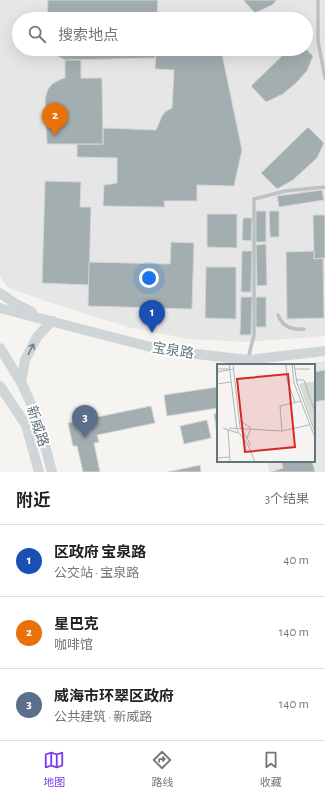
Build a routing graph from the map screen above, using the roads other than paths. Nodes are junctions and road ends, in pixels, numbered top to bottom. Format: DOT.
graph roads {
  1 [pos="318,0"];
  2 [pos="325,78"];
  3 [pos="325,187"];
  4 [pos="0,293"];
  5 [pos="0,308"];
  6 [pos="278,315"];
  7 [pos="52,321"];
  8 [pos="304,329"];
  9 [pos="0,348"];
  10 [pos="325,352"];
  11 [pos="248,360"];
  12 [pos="21,382"];
  13 [pos="0,386"];
  14 [pos="39,472"];
  15 [pos="52,472"];
  1 -- 2 [label="lane"];
  3 -- 11 [label="lane"];
  4 -- 7 [label="main road"];
  5 -- 7 [label="main road, 宝泉路"];
  6 -- 8 [label="lane"];
  7 -- 11 [label="main road, 宝泉路"];
  12 -- 7 [label="main road, one-way"];
  9 -- 12 [label="main road, 新威路"];
  10 -- 11 [label="main road, 宝泉路"];
  12 -- 15 [label="main road, 新威路"];
  13 -- 14 [label="main road, 新威路"];
}
